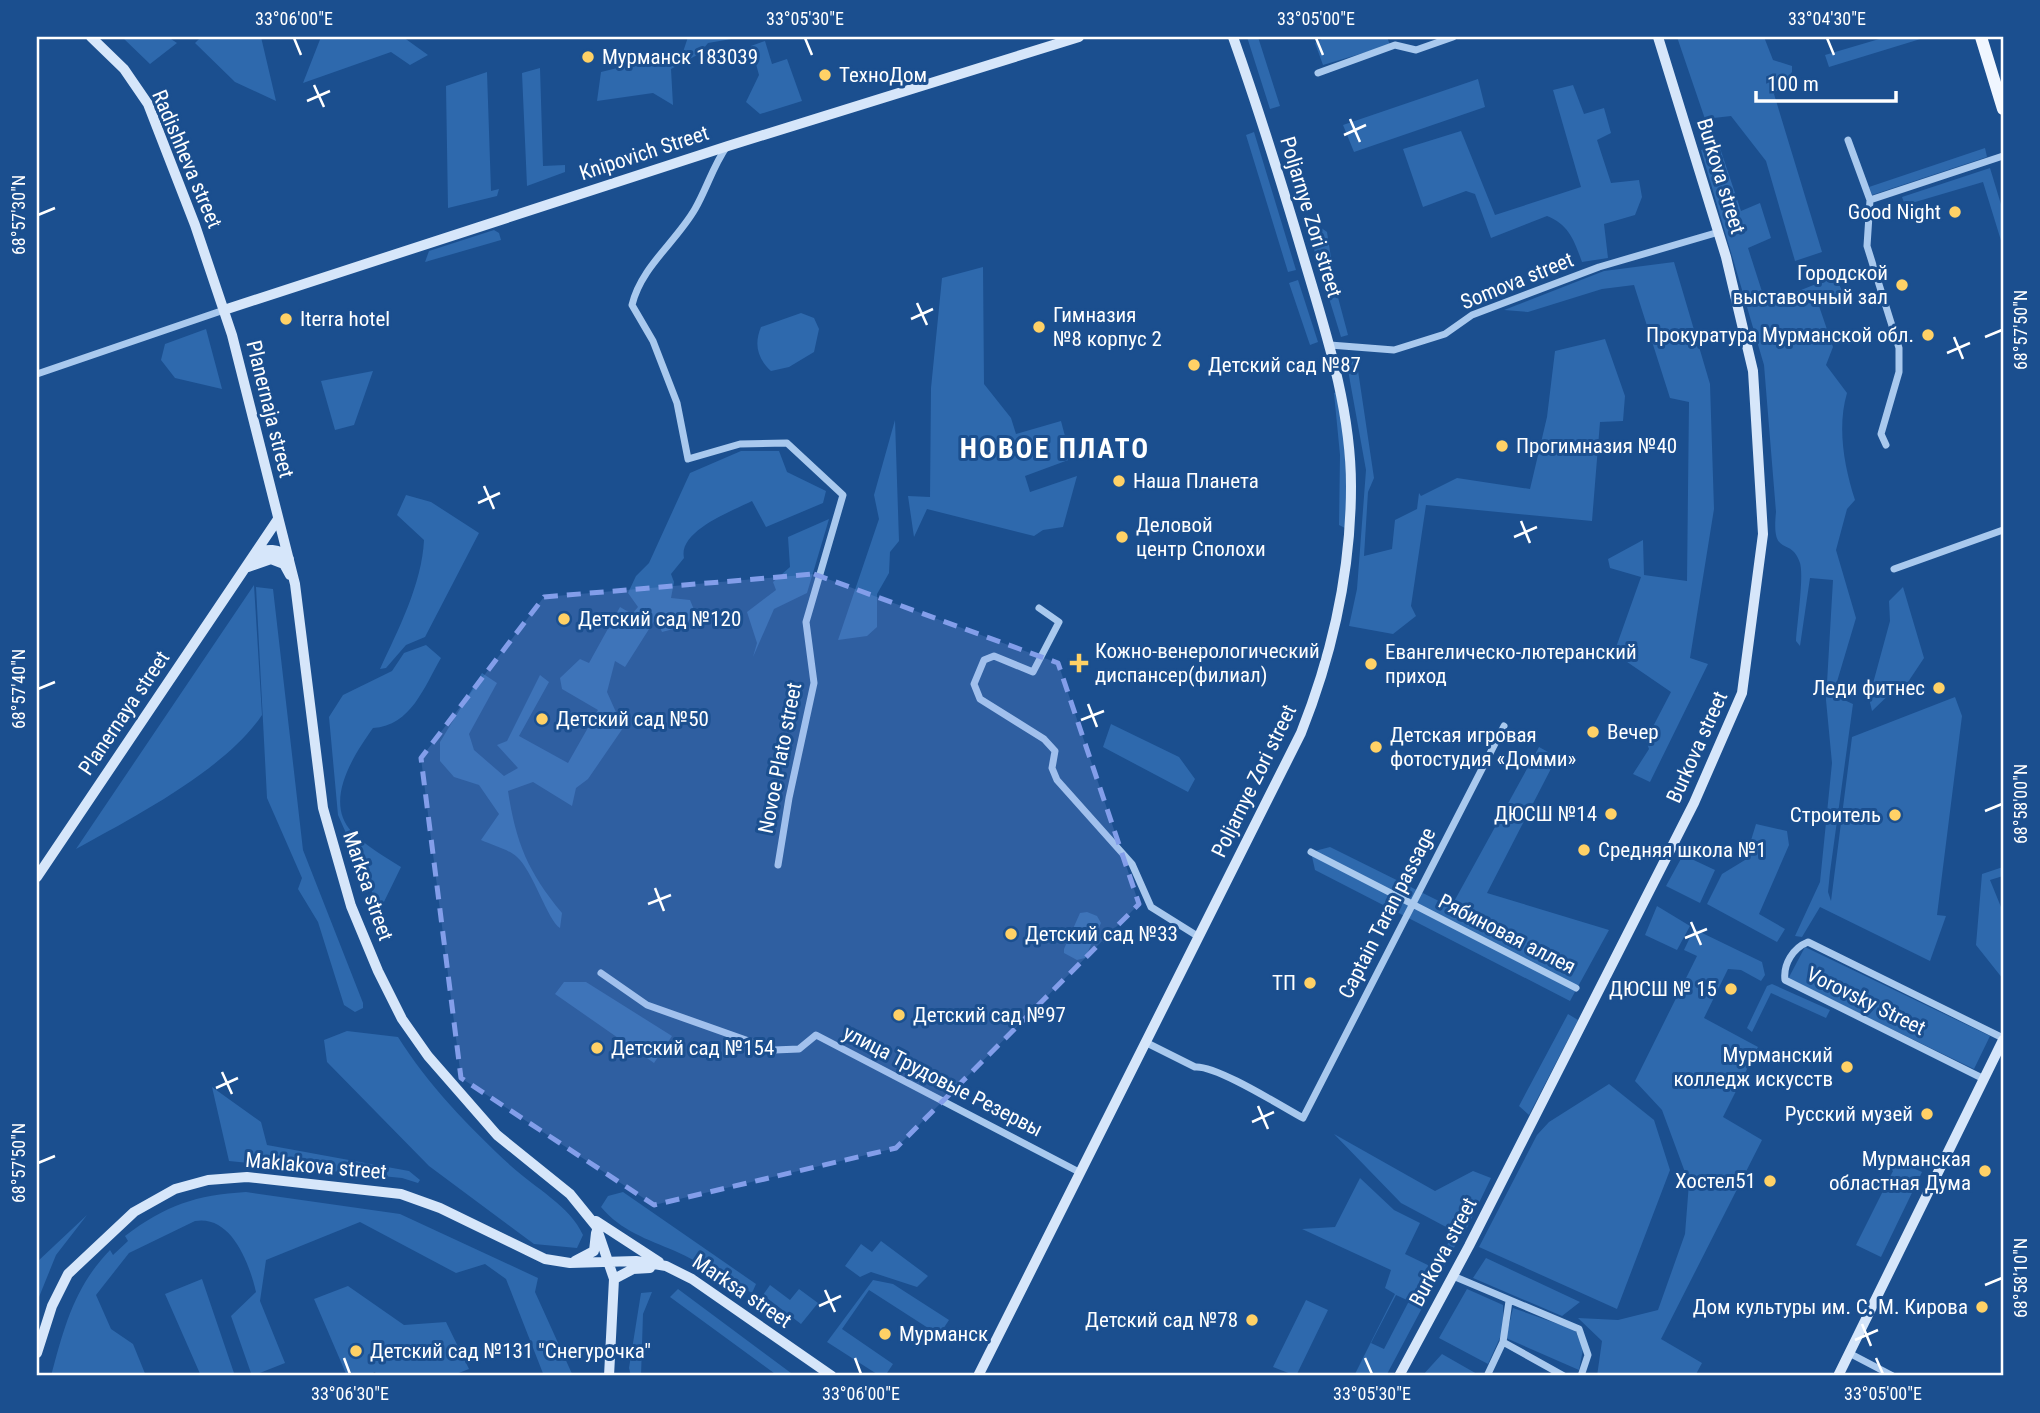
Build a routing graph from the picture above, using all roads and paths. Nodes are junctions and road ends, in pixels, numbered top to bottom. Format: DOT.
graph roads {
  1 [pos="91,37"];
  2 [pos="1079,37"];
  3 [pos="1233,37"];
  4 [pos="1453,37"];
  5 [pos="1658,37"];
  6 [pos="1981,37"];
  7 [pos="1318,73"];
  8 [pos="2003,109"];
  9 [pos="1848,140"];
  10 [pos="728,146"];
  11 [pos="2003,156"];
  12 [pos="1870,200"];
  13 [pos="1719,232"];
  14 [pos="224,310"];
  15 [pos="1329,345"];
  16 [pos="37,374"];
  17 [pos="1886,444"];
  18 [pos="278,519"];
  19 [pos="2003,530"];
  20 [pos="289,559"];
  21 [pos="251,560"];
  22 [pos="1894,569"];
  23 [pos="243,570"];
  24 [pos="295,584"];
  25 [pos="1039,608"];
  26 [pos="1504,726"];
  27 [pos="1311,852"];
  28 [pos="778,865"];
  29 [pos="37,877"];
  30 [pos="1411,906"];
  31 [pos="1199,937"];
  32 [pos="601,973"];
  33 [pos="1576,988"];
  34 [pos="2003,1039"];
  35 [pos="1145,1042"];
  36 [pos="1999,1060"];
  37 [pos="1984,1079"];
  38 [pos="1079,1172"];
  39 [pos="586,1212"];
  40 [pos="596,1227"];
  41 [pos="610,1261"];
  42 [pos="574,1263"];
  43 [pos="666,1266"];
  44 [pos="1453,1276"];
  45 [pos="614,1279"];
  46 [pos="1509,1301"];
  47 [pos="1503,1342"];
  48 [pos="37,1353"];
  49 [pos="1849,1353"];
  50 [pos="609,1376"];
  51 [pos="832,1376"];
  52 [pos="978,1376"];
  53 [pos="1399,1376"];
  54 [pos="1487,1376"];
  55 [pos="1564,1376"];
  56 [pos="1581,1376"];
  57 [pos="1838,1376"];
  58 [pos="1893,1376"];
  1 -- 14 [label="main road, Radishheva street"];
  2 -- 10 [label="main road, Knipovich Street"];
  3 -- 15 [label="main road, Poljarnye Zori street"];
  4 -- 7 [label="street"];
  5 -- 13 [label="main road, Burkova street"];
  6 -- 8 [label="main road"];
  9 -- 12 [label="street"];
  10 -- 14 [label="main road, Knipovich Street"];
  10 -- 28 [label="street"];
  11 -- 12 [label="street"];
  12 -- 17 [label="street"];
  13 -- 15 [label="street, Somova street"];
  13 -- 44 [label="main road, Burkova street"];
  14 -- 16 [label="street"];
  14 -- 18 [label="main road, Planernaja street"];
  15 -- 31 [label="main road, Poljarnye Zori street"];
  18 -- 20 [label="main road, Marksa street"];
  18 -- 21 [label="main road"];
  19 -- 22 [label="street"];
  20 -- 21 [label="main road"];
  20 -- 24 [label="main road, Marksa street"];
  21 -- 23 [label="main road, Planernaya street"];
  23 -- 24 [label="main road"];
  23 -- 29 [label="main road, Planernaya street"];
  24 -- 39 [label="main road, Marksa street"];
  25 -- 31 [label="street"];
  26 -- 30 [label="street, Captain Taran passage"];
  27 -- 30 [label="street, Рябиновая аллея"];
  30 -- 33 [label="street, Рябиновая аллея"];
  30 -- 35 [label="street, Captain Taran passage"];
  31 -- 35 [label="main road, Poljarnye Zori street"];
  32 -- 38 [label="street, улица Трудовые Резервы"];
  34 -- 36 [label="main road"];
  34 -- 37 [label="street"];
  35 -- 38 [label="main road, Poljarnye Zori street"];
  36 -- 37 [label="main road"];
  37 -- 49 [label="main road"];
  38 -- 52 [label="main road, Poljarnye Zori street"];
  39 -- 40 [label="main road"];
  39 -- 43 [label="main road"];
  40 -- 41 [label="main road"];
  40 -- 42 [label="main road"];
  41 -- 42 [label="main road, Marksa street"];
  41 -- 43 [label="main road, Marksa street"];
  41 -- 45 [label="main road"];
  42 -- 48 [label="main road, Maklakova street"];
  43 -- 45 [label="main road"];
  43 -- 51 [label="main road, Marksa street"];
  44 -- 46 [label="street"];
  44 -- 53 [label="main road, Burkova street"];
  45 -- 50 [label="main road"];
  46 -- 47 [label="street"];
  46 -- 56 [label="street"];
  47 -- 54 [label="street"];
  47 -- 55 [label="street"];
  49 -- 57 [label="main road"];
  49 -- 58 [label="street"];
}
